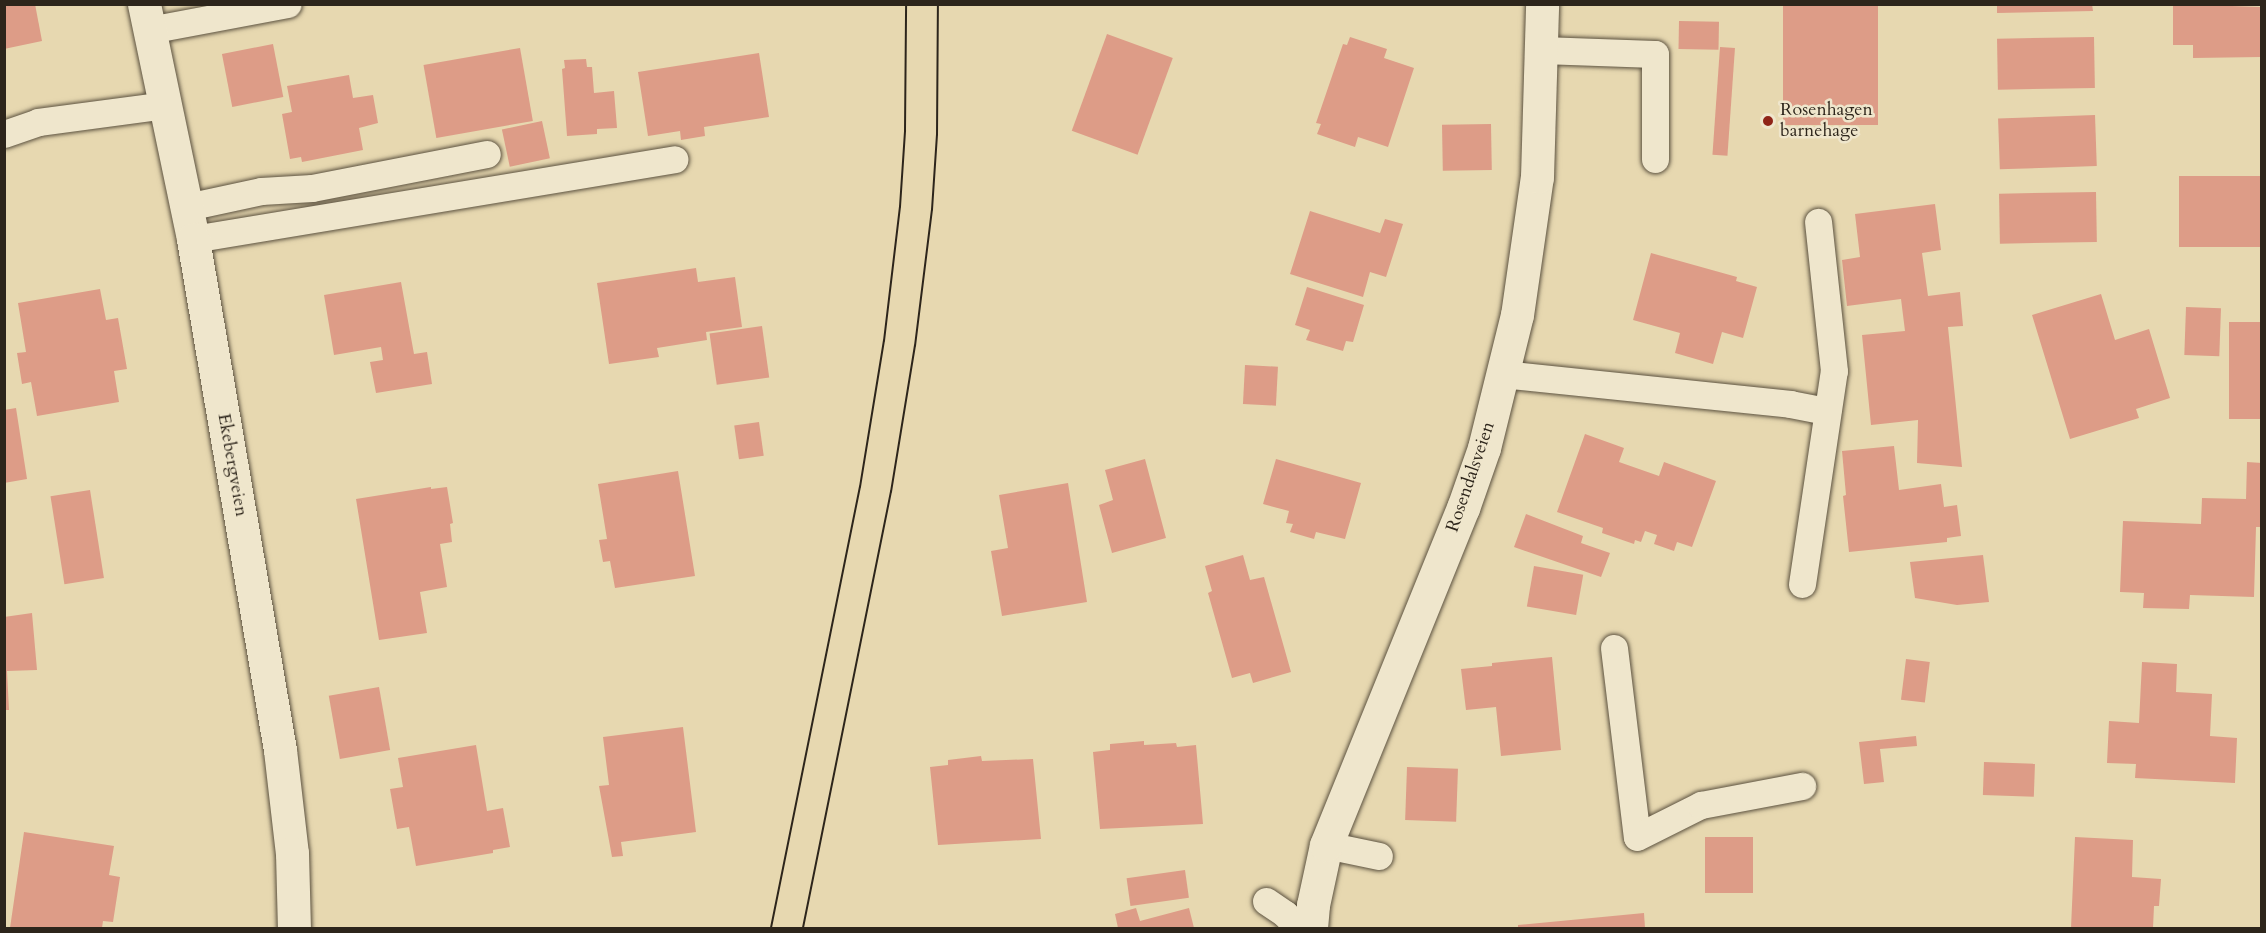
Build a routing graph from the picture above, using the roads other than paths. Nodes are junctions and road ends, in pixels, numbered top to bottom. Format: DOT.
graph roads {
  1 [pos="288,4"];
  2 [pos="1542,4"];
  3 [pos="147,17"];
  4 [pos="1541,50"];
  5 [pos="165,105"];
  6 [pos="4,134"];
  7 [pos="488,154"];
  8 [pos="674,159"];
  9 [pos="1655,159"];
  10 [pos="187,207"];
  11 [pos="1818,222"];
  12 [pos="193,239"];
  13 [pos="1502,374"];
  14 [pos="1827,411"];
  15 [pos="1802,584"];
  16 [pos="1614,648"];
  17 [pos="1802,786"];
  18 [pos="1326,845"];
  19 [pos="1379,856"];
  20 [pos="1266,901"];
  21 [pos="294,928"];
  22 [pos="1298,928"];
  23 [pos="1311,928"];
  1 -- 3 [label="lane"];
  2 -- 4 [label="street, Rosendalsveien"];
  3 -- 5 [label="street, Ekebergveien"];
  4 -- 9 [label="lane"];
  4 -- 13 [label="street, Rosendalsveien"];
  5 -- 6 [label="lane"];
  5 -- 10 [label="street, Ekebergveien"];
  7 -- 10 [label="lane"];
  8 -- 12 [label="lane"];
  10 -- 12 [label="street, Ekebergveien"];
  11 -- 14 [label="lane"];
  12 -- 21 [label="street, Ekebergveien"];
  13 -- 14 [label="lane"];
  13 -- 18 [label="street, Rosendalsveien"];
  14 -- 15 [label="lane"];
  16 -- 17 [label="lane"];
  18 -- 19 [label="lane"];
  18 -- 23 [label="street, Rosendalsveien"];
  20 -- 22 [label="lane"];
}
